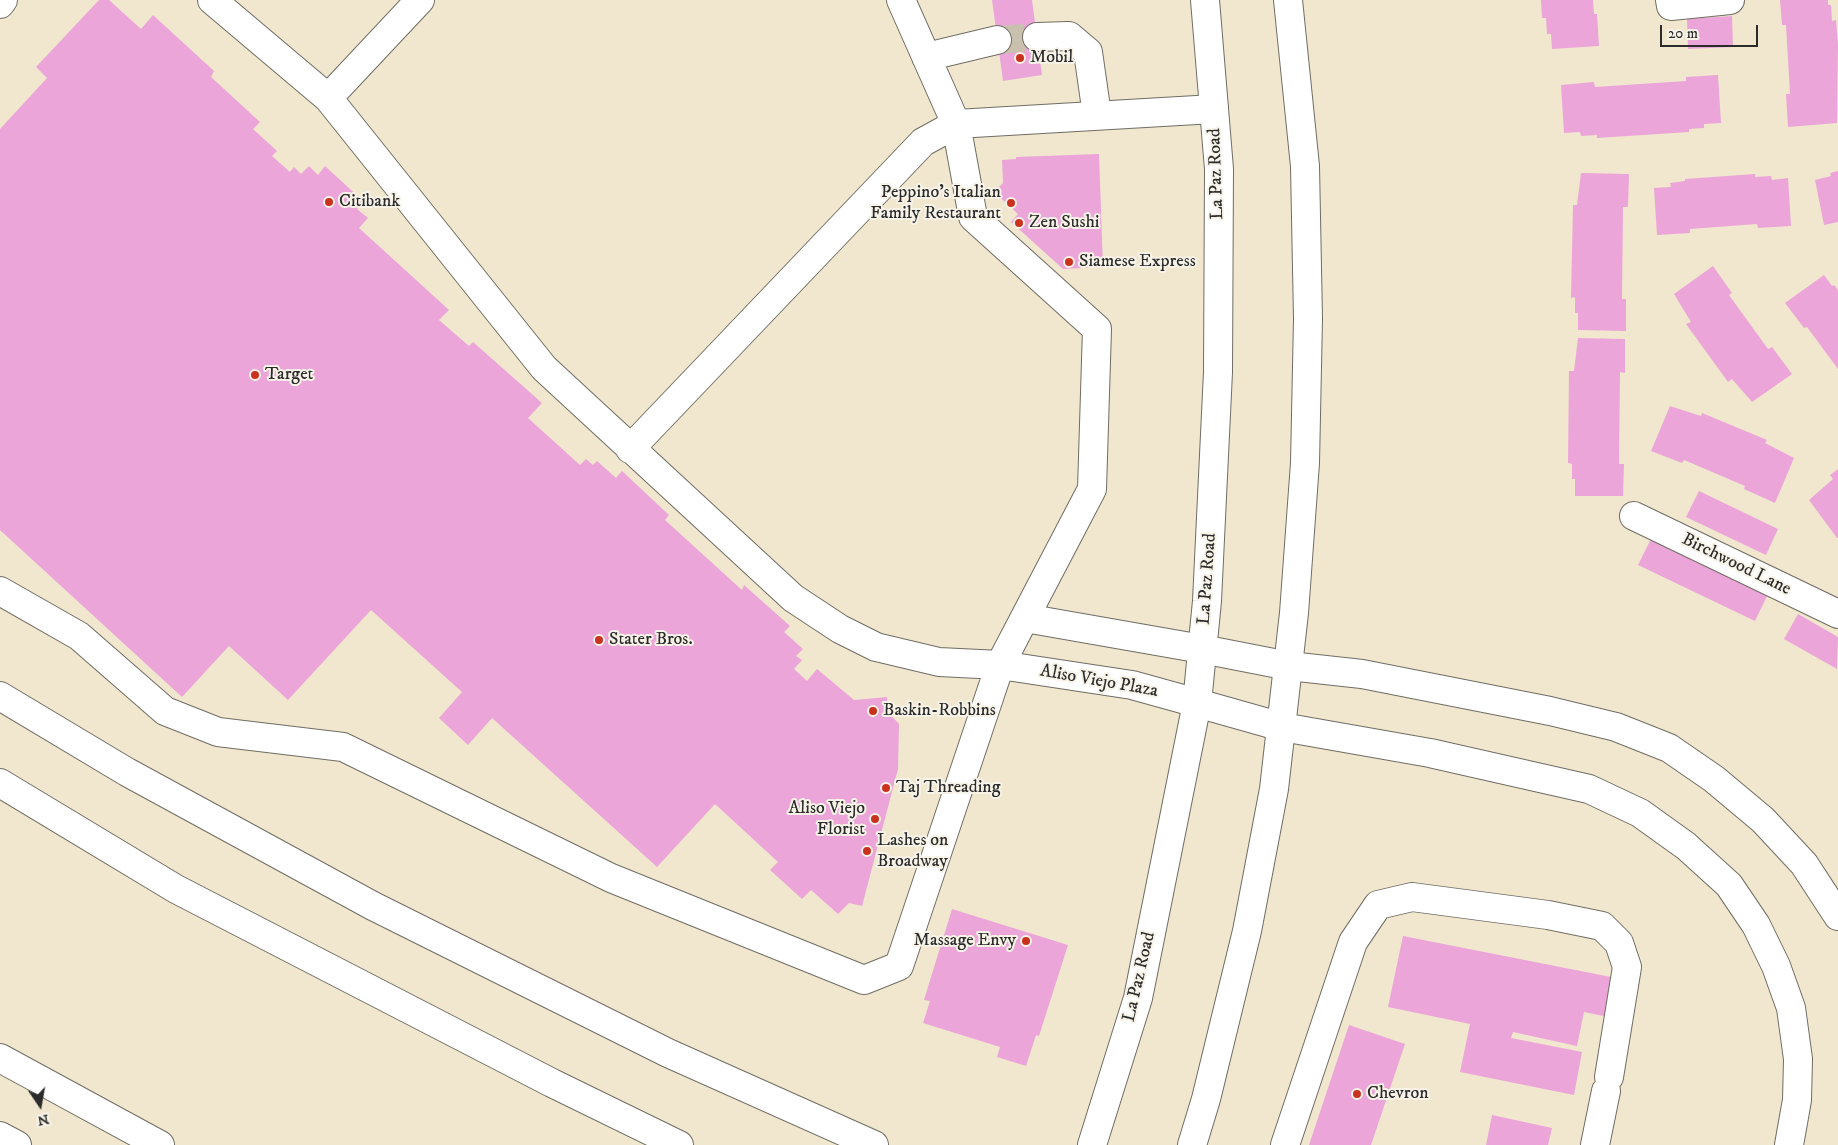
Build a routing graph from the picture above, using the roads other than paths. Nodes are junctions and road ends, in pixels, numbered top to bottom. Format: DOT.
graph roads {
  1 [pos="3,0"];
  2 [pos="212,0"];
  3 [pos="420,0"];
  4 [pos="901,0"];
  5 [pos="1205,0"];
  6 [pos="1288,0"];
  7 [pos="1670,0"];
  8 [pos="1730,0"];
  9 [pos="0,4"];
  10 [pos="1037,37"];
  11 [pos="997,40"];
  12 [pos="926,57"];
  13 [pos="328,98"];
  14 [pos="1214,109"];
  15 [pos="1098,115"];
  16 [pos="956,124"];
  17 [pos="630,448"];
  18 [pos="1634,516"];
  19 [pos="0,591"];
  20 [pos="1838,614"];
  21 [pos="1025,618"];
  22 [pos="1202,649"];
  23 [pos="1000,665"];
  24 [pos="1289,666"];
  25 [pos="0,696"];
  26 [pos="1197,702"];
  27 [pos="1282,727"];
  28 [pos="0,783"];
  29 [pos="1838,916"];
  30 [pos="0,1058"];
  31 [pos="0,1136"];
  32 [pos="17,1145"];
  33 [pos="160,1145"];
  34 [pos="679,1145"];
  35 [pos="874,1145"];
  36 [pos="1092,1145"];
  37 [pos="1192,1145"];
  38 [pos="1285,1145"];
  39 [pos="1595,1145"];
  40 [pos="1789,1145"];
  1 -- 9 [label="main road"];
  2 -- 13 [label="main road, Aliso Viejo Plaza"];
  3 -- 13 [label="main road"];
  4 -- 12 [label="main road"];
  5 -- 14 [label="main road, La Paz Road"];
  6 -- 24 [label="main road"];
  7 -- 8 [label="main road"];
  10 -- 15 [label="main road"];
  11 -- 12 [label="main road"];
  12 -- 16 [label="main road"];
  13 -- 17 [label="main road, Aliso Viejo Plaza"];
  14 -- 15 [label="main road"];
  14 -- 22 [label="main road, La Paz Road"];
  15 -- 16 [label="main road"];
  16 -- 17 [label="main road"];
  16 -- 21 [label="main road"];
  17 -- 23 [label="main road, Aliso Viejo Plaza"];
  18 -- 20 [label="main road, Birchwood Lane"];
  19 -- 23 [label="main road"];
  21 -- 22 [label="main road"];
  21 -- 23 [label="main road"];
  22 -- 24 [label="main road"];
  22 -- 26 [label="main road, La Paz Road"];
  23 -- 26 [label="main road, Aliso Viejo Plaza"];
  24 -- 27 [label="main road"];
  24 -- 29 [label="main road"];
  25 -- 35 [label="main road"];
  26 -- 27 [label="main road, Aliso Viejo Plaza"];
  26 -- 36 [label="main road, La Paz Road"];
  27 -- 37 [label="main road"];
  27 -- 40 [label="main road, Aliso Viejo Plaza"];
  28 -- 34 [label="main road"];
  30 -- 33 [label="main road"];
  31 -- 32 [label="main road"];
  38 -- 39 [label="main road"];
}
